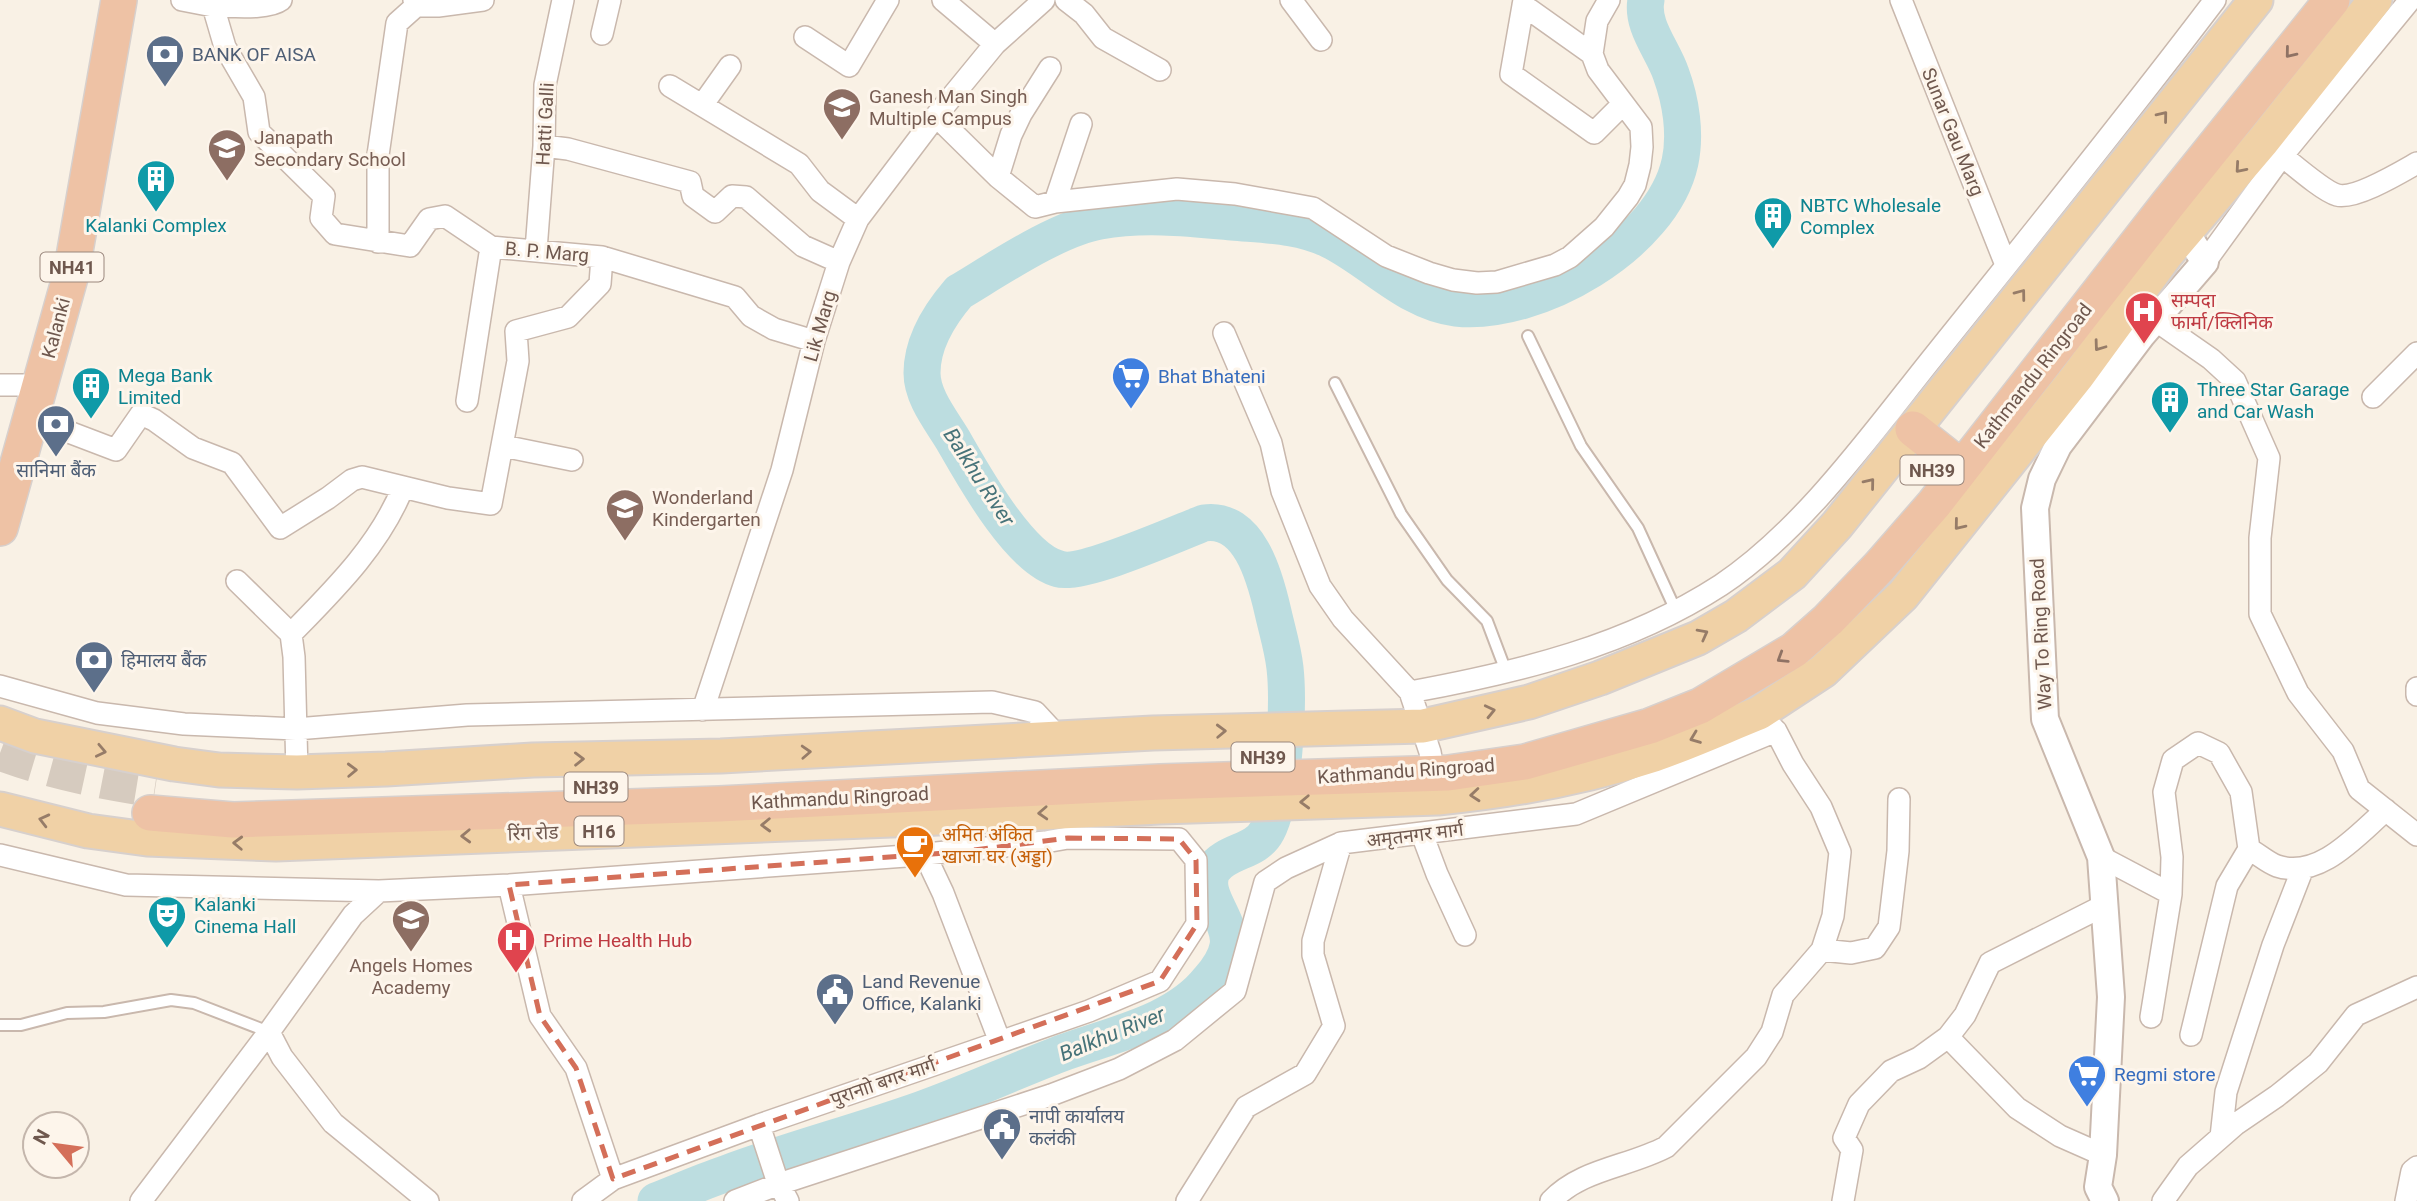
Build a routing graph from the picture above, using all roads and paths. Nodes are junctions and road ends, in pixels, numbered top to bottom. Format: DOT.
graph roads {
  1 [pos="120,0"];
  2 [pos="182,0"];
  3 [pos="281,0"];
  4 [pos="483,0"];
  5 [pos="563,0"];
  6 [pos="610,0"];
  7 [pos="888,0"];
  8 [pos="943,0"];
  9 [pos="1044,0"];
  10 [pos="1066,0"];
  11 [pos="1291,0"];
  12 [pos="1609,0"];
  13 [pos="1901,0"];
  14 [pos="2215,0"];
  15 [pos="2256,0"];
  16 [pos="2301,0"];
  17 [pos="2332,0"];
  18 [pos="2375,0"];
  19 [pos="2410,0"];
  20 [pos="1523,2"];
  21 [pos="415,3"];
  22 [pos="213,6"];
  23 [pos="602,34"];
  24 [pos="805,37"];
  25 [pos="1321,40"];
  26 [pos="995,44"];
  27 [pos="1591,54"];
  28 [pos="730,66"];
  29 [pos="1050,68"];
  30 [pos="1160,70"];
  31 [pos="670,86"];
  32 [pos="703,104"];
  33 [pos="1623,104"];
  34 [pos="936,116"];
  35 [pos="1080,124"];
  36 [pos="2261,139"];
  37 [pos="544,146"];
  38 [pos="2417,163"];
  39 [pos="998,177"];
  40 [pos="1055,202"];
  41 [pos="2176,218"];
  42 [pos="859,219"];
  43 [pos="377,242"];
  44 [pos="491,247"];
  45 [pos="536,250"];
  46 [pos="601,257"];
  47 [pos="2205,261"];
  48 [pos="839,262"];
  49 [pos="2006,265"];
  50 [pos="2155,320"];
  51 [pos="1224,333"];
  52 [pos="1528,336"];
  53 [pos="1968,337"];
  54 [pos="814,341"];
  55 [pos="2417,353"];
  56 [pos="1335,383"];
  57 [pos="0,385"];
  58 [pos="2373,397"];
  59 [pos="36,401"];
  60 [pos="467,401"];
  61 [pos="1913,429"];
  62 [pos="503,446"];
  63 [pos="572,460"];
  64 [pos="1953,461"];
  65 [pos="403,487"];
  66 [pos="0,528"];
  67 [pos="237,581"];
  68 [pos="1676,611"];
  69 [pos="290,634"];
  70 [pos="1507,674"];
  71 [pos="0,686"];
  72 [pos="2417,688"];
  73 [pos="1410,692"];
  74 [pos="2417,695"];
  75 [pos="704,710"];
  76 [pos="1767,722"];
  77 [pos="0,723"];
  78 [pos="296,729"];
  79 [pos="1060,739"];
  80 [pos="1432,762"];
  81 [pos="1370,764"];
  82 [pos="1158,771"];
  83 [pos="297,772"];
  84 [pos="1899,799"];
  85 [pos="153,802"];
  86 [pos="0,809"];
  87 [pos="2386,810"];
  88 [pos="1447,831"];
  89 [pos="1422,834"];
  90 [pos="2417,835"];
  91 [pos="1341,843"];
  92 [pos="2249,849"];
  93 [pos="0,855"];
  94 [pos="925,855"];
  95 [pos="2101,858"];
  96 [pos="2303,868"];
  97 [pos="509,885"];
  98 [pos="379,891"];
  99 [pos="2171,894"];
  100 [pos="2105,905"];
  101 [pos="1465,935"];
  102 [pos="1822,950"];
  103 [pos="2417,987"];
  104 [pos="2151,1017"];
  105 [pos="0,1025"];
  106 [pos="269,1032"];
  107 [pos="2191,1035"];
  108 [pos="1948,1037"];
  109 [pos="1000,1042"];
  110 [pos="761,1130"];
  111 [pos="2221,1137"];
  112 [pos="2103,1155"];
  113 [pos="2417,1167"];
  114 [pos="613,1179"];
  115 [pos="782,1188"];
  116 [pos="141,1201"];
  117 [pos="428,1201"];
  118 [pos="583,1201"];
  119 [pos="735,1201"];
  120 [pos="1187,1201"];
  121 [pos="1551,1201"];
  122 [pos="1843,1201"];
  123 [pos="2105,1201"];
  124 [pos="2163,1201"];
  125 [pos="2406,1201"];
  1 -- 59 [label="highway, Kalanki / NH41"];
  2 -- 22 [label="street"];
  3 -- 22 [label="street"];
  4 -- 21 [label="street"];
  5 -- 37 [label="street, Hatti Galli"];
  6 -- 23 [label="street"];
  7 -- 24 [label="street"];
  8 -- 26 [label="street"];
  9 -- 26 [label="street, Lik Marg"];
  10 -- 30 [label="street"];
  11 -- 25 [label="street"];
  12 -- 27 [label="street"];
  13 -- 49 [label="street, Sunar Gau Marg"];
  14 -- 49 [label="street"];
  53 -- 15 [label="main road, one-way"];
  16 -- 64 [label="highway, Kathmandu Ringroad / NH39"];
  17 -- 36 [label="highway, Kathmandu Ringroad / NH39, one-way"];
  18 -- 36 [label="main road"];
  19 -- 36 [label="street"];
  20 -- 27 [label="street"];
  20 -- 33 [label="street"];
  21 -- 43 [label="street"];
  22 -- 43 [label="street, B. P. Marg"];
  26 -- 34 [label="street, Lik Marg"];
  27 -- 33 [label="street"];
  28 -- 32 [label="street"];
  29 -- 39 [label="street"];
  31 -- 32 [label="street"];
  32 -- 42 [label="street"];
  33 -- 40 [label="street"];
  34 -- 39 [label="street"];
  34 -- 42 [label="street, Lik Marg"];
  35 -- 40 [label="street"];
  36 -- 38 [label="street"];
  36 -- 41 [label="highway, Kathmandu Ringroad / NH39"];
  36 -- 47 [label="street"];
  37 -- 45 [label="street, Hatti Galli"];
  37 -- 48 [label="street"];
  39 -- 40 [label="street"];
  41 -- 47 [label="street"];
  41 -- 64 [label="highway, Kathmandu Ringroad / NH39"];
  41 -- 76 [label="main road, one-way"];
  42 -- 48 [label="street, Lik Marg"];
  43 -- 44 [label="street, B. P. Marg"];
  44 -- 45 [label="street, B. P. Marg"];
  44 -- 60 [label="street"];
  45 -- 46 [label="street, B. P. Marg"];
  46 -- 54 [label="street, B. P. Marg"];
  46 -- 62 [label="street"];
  47 -- 50 [label="street, Way To Ring Road"];
  48 -- 54 [label="street, Lik Marg"];
  49 -- 53 [label="street"];
  50 -- 87 [label="street"];
  50 -- 95 [label="street, Way To Ring Road"];
  51 -- 73 [label="street"];
  52 -- 68 [label="lane"];
  53 -- 61 [label="main road"];
  53 -- 68 [label="street"];
  54 -- 75 [label="street, Lik Marg"];
  55 -- 58 [label="street"];
  56 -- 70 [label="lane"];
  57 -- 59 [label="street"];
  59 -- 65 [label="street"];
  59 -- 66 [label="highway, Kalanki / NH41"];
  61 -- 64 [label="highway"];
  80 -- 61 [label="main road, one-way"];
  62 -- 63 [label="street"];
  62 -- 65 [label="street"];
  64 -- 80 [label="highway, Kathmandu Ringroad / NH39"];
  65 -- 69 [label="street"];
  67 -- 69 [label="street"];
  68 -- 70 [label="street"];
  69 -- 78 [label="street"];
  70 -- 73 [label="street"];
  71 -- 78 [label="street"];
  72 -- 74 [label="street"];
  73 -- 80 [label="street"];
  75 -- 78 [label="street"];
  75 -- 79 [label="street"];
  76 -- 80 [label="main road, one-way"];
  76 -- 88 [label="street, अमृतनगर मार्ग"];
  76 -- 102 [label="street"];
  77 -- 83 [label="main road, one-way"];
  78 -- 83 [label="street"];
  79 -- 82 [label="main road"];
  83 -- 79 [label="main road, one-way"];
  80 -- 81 [label="highway, Kathmandu Ringroad / NH39"];
  80 -- 81 [label="main road"];
  80 -- 88 [label="street"];
  81 -- 82 [label="highway, Kathmandu Ringroad / NH39"];
  82 -- 81 [label="main road, one-way"];
  82 -- 85 [label="highway, Kathmandu Ringroad / NH39"];
  82 -- 86 [label="main road, रिंग रोड / H16, one-way"];
  84 -- 102 [label="street"];
  87 -- 90 [label="street"];
  87 -- 96 [label="street"];
  88 -- 89 [label="street, अमृतनगर मार्ग"];
  89 -- 91 [label="street, अमृतनगर मार्ग"];
  89 -- 101 [label="street"];
  91 -- 115 [label="street"];
  91 -- 120 [label="street, अमृतनगर मार्ग"];
  92 -- 96 [label="street"];
  92 -- 99 [label="street"];
  92 -- 107 [label="street"];
  93 -- 98 [label="street"];
  94 -- 97 [label="street"];
  94 -- 109 [label="street"];
  94 -- 109 [label="street, पुरानाो बगर मार्ग"];
  95 -- 99 [label="street"];
  95 -- 100 [label="street, Way To Ring Road"];
  96 -- 111 [label="street"];
  97 -- 98 [label="street"];
  97 -- 114 [label="street"];
  98 -- 106 [label="street"];
  99 -- 104 [label="street"];
  100 -- 108 [label="street"];
  100 -- 112 [label="street, Way To Ring Road"];
  102 -- 121 [label="street"];
  103 -- 111 [label="street"];
  105 -- 106 [label="lane"];
  106 -- 116 [label="street"];
  106 -- 117 [label="street"];
  108 -- 112 [label="street"];
  108 -- 122 [label="street"];
  109 -- 110 [label="street, पुरानाो बगर मार्ग"];
  110 -- 114 [label="street, पुरानाो बगर मार्ग"];
  110 -- 115 [label="street"];
  111 -- 124 [label="street"];
  112 -- 123 [label="street, Way To Ring Road"];
  113 -- 125 [label="street"];
  114 -- 118 [label="street, पुरानाो बगर मार्ग"];
  115 -- 119 [label="street"];
}
